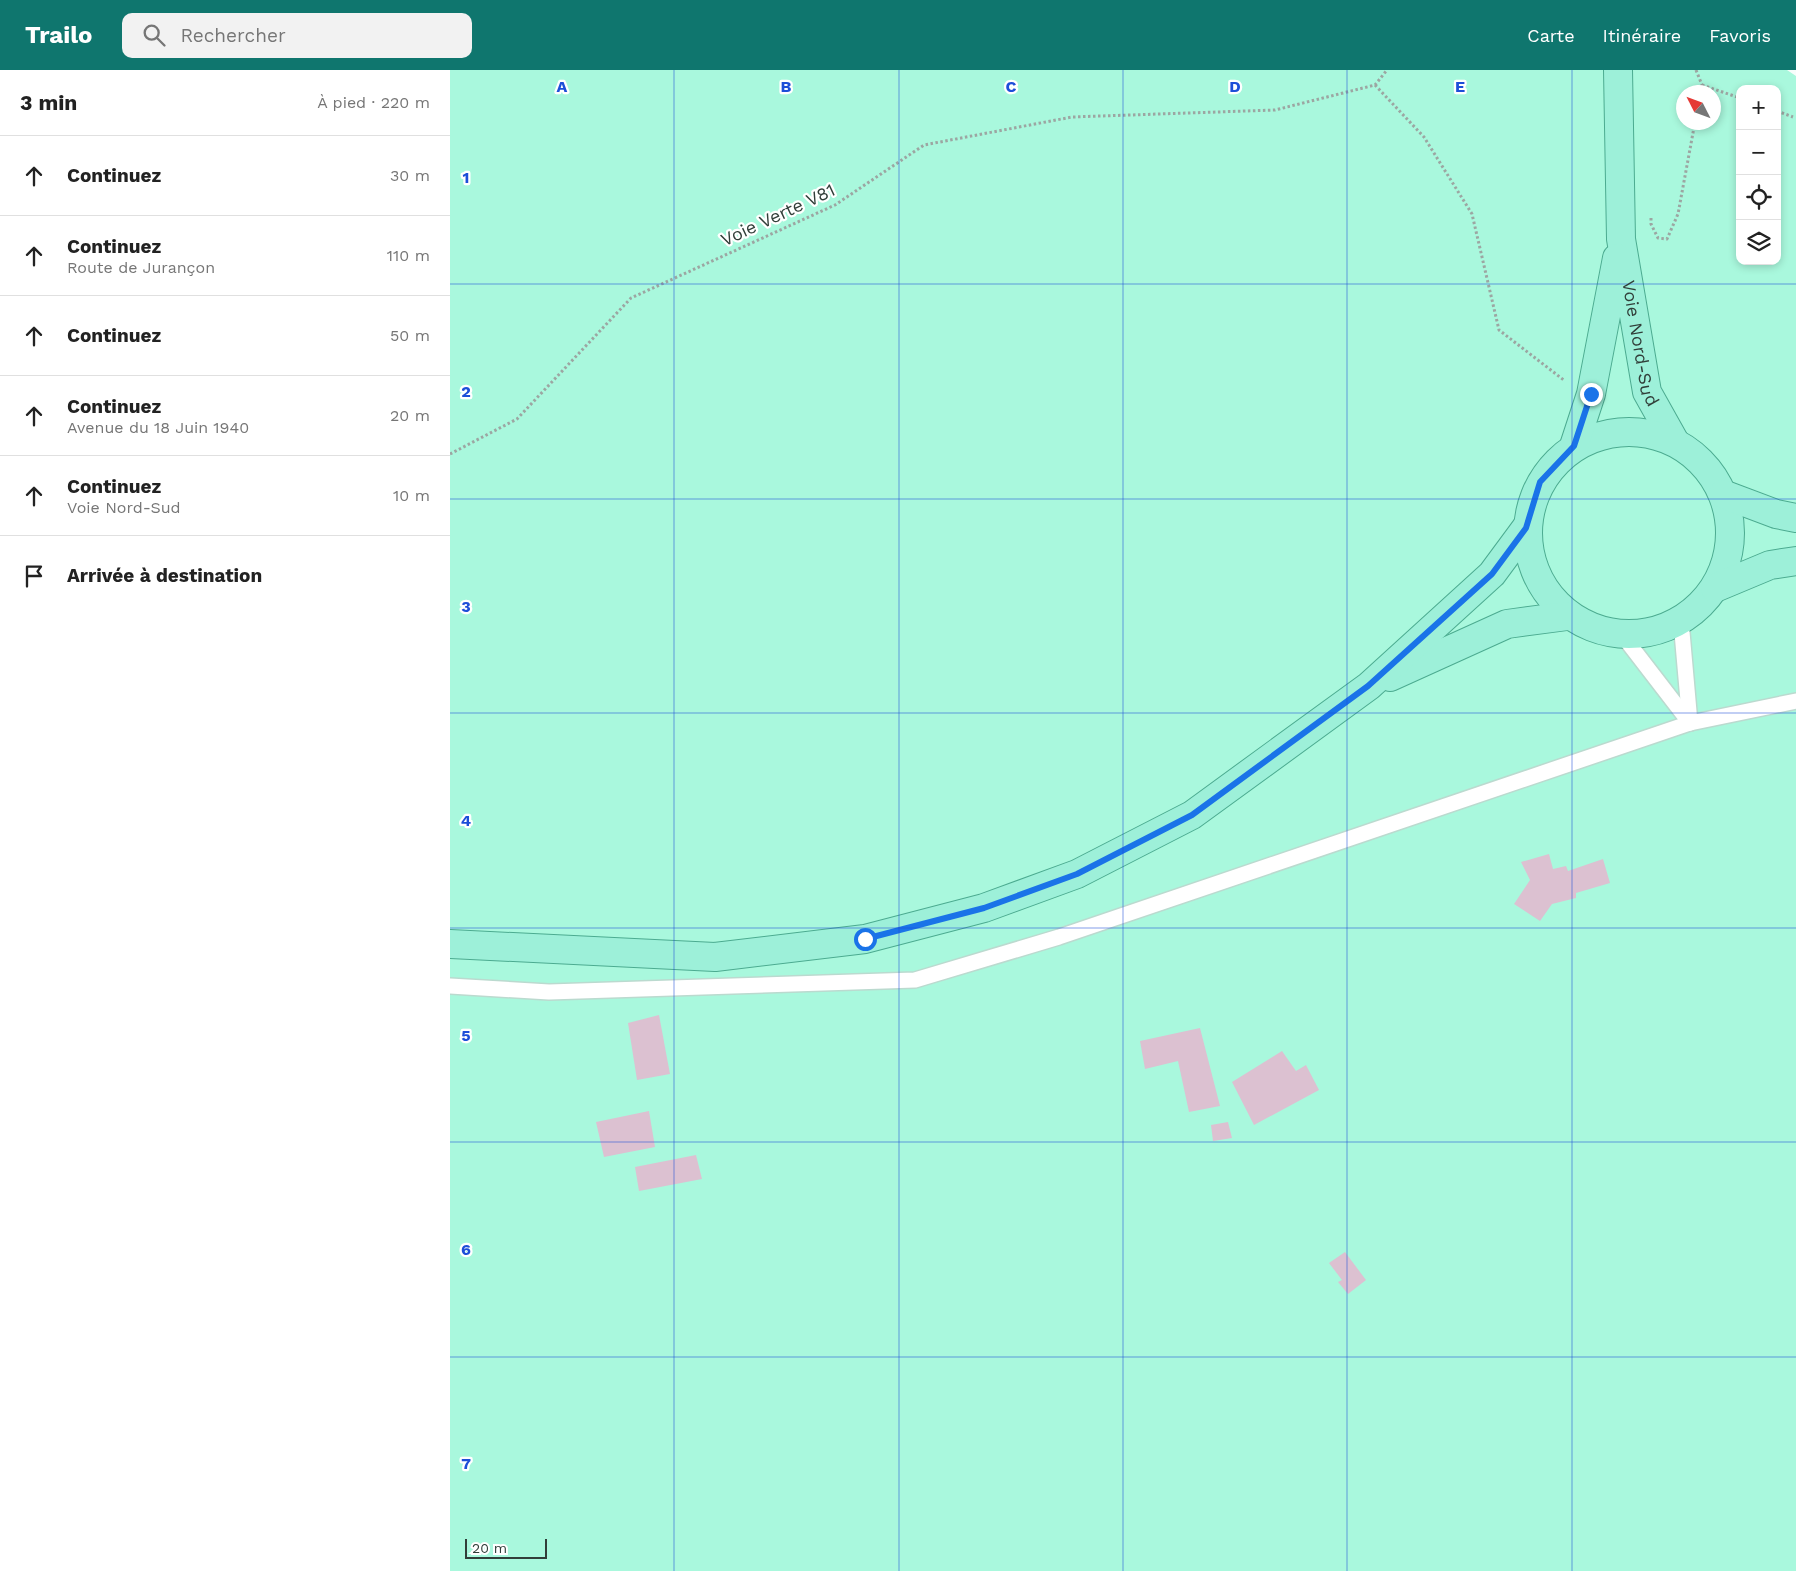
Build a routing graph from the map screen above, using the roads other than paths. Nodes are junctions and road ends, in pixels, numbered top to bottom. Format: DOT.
graph roads {
  1 [pos="1618,70"];
  2 [pos="1621,239"];
  3 [pos="1675,442"];
  4 [pos="1574,446"];
  5 [pos="1723,494"];
  6 [pos="1796,518"];
  7 [pos="1526,528"];
  8 [pos="1796,561"];
  9 [pos="1715,588"];
  10 [pos="1567,616"];
  11 [pos="1681,621"];
  12 [pos="1623,636"];
  13 [pos="1368,686"];
  14 [pos="1796,701"];
  15 [pos="1690,723"];
  16 [pos="450,944"];
  17 [pos="450,986"];
  1 -- 2 [label="main road, Voie Nord-Sud"];
  2 -- 3 [label="main road, Voie Nord-Sud"];
  2 -- 4 [label="main road, Voie Nord-Sud"];
  3 -- 4 [label="main road"];
  3 -- 5 [label="main road"];
  4 -- 7 [label="main road"];
  5 -- 6 [label="main road"];
  5 -- 9 [label="main road"];
  7 -- 10 [label="main road"];
  7 -- 13 [label="main road"];
  8 -- 9 [label="main road"];
  9 -- 11 [label="main road"];
  10 -- 12 [label="main road"];
  10 -- 13 [label="main road"];
  11 -- 12 [label="main road"];
  11 -- 15 [label="lane"];
  12 -- 15 [label="lane"];
  13 -- 16 [label="main road"];
  14 -- 15 [label="lane"];
  15 -- 17 [label="lane"];
}
